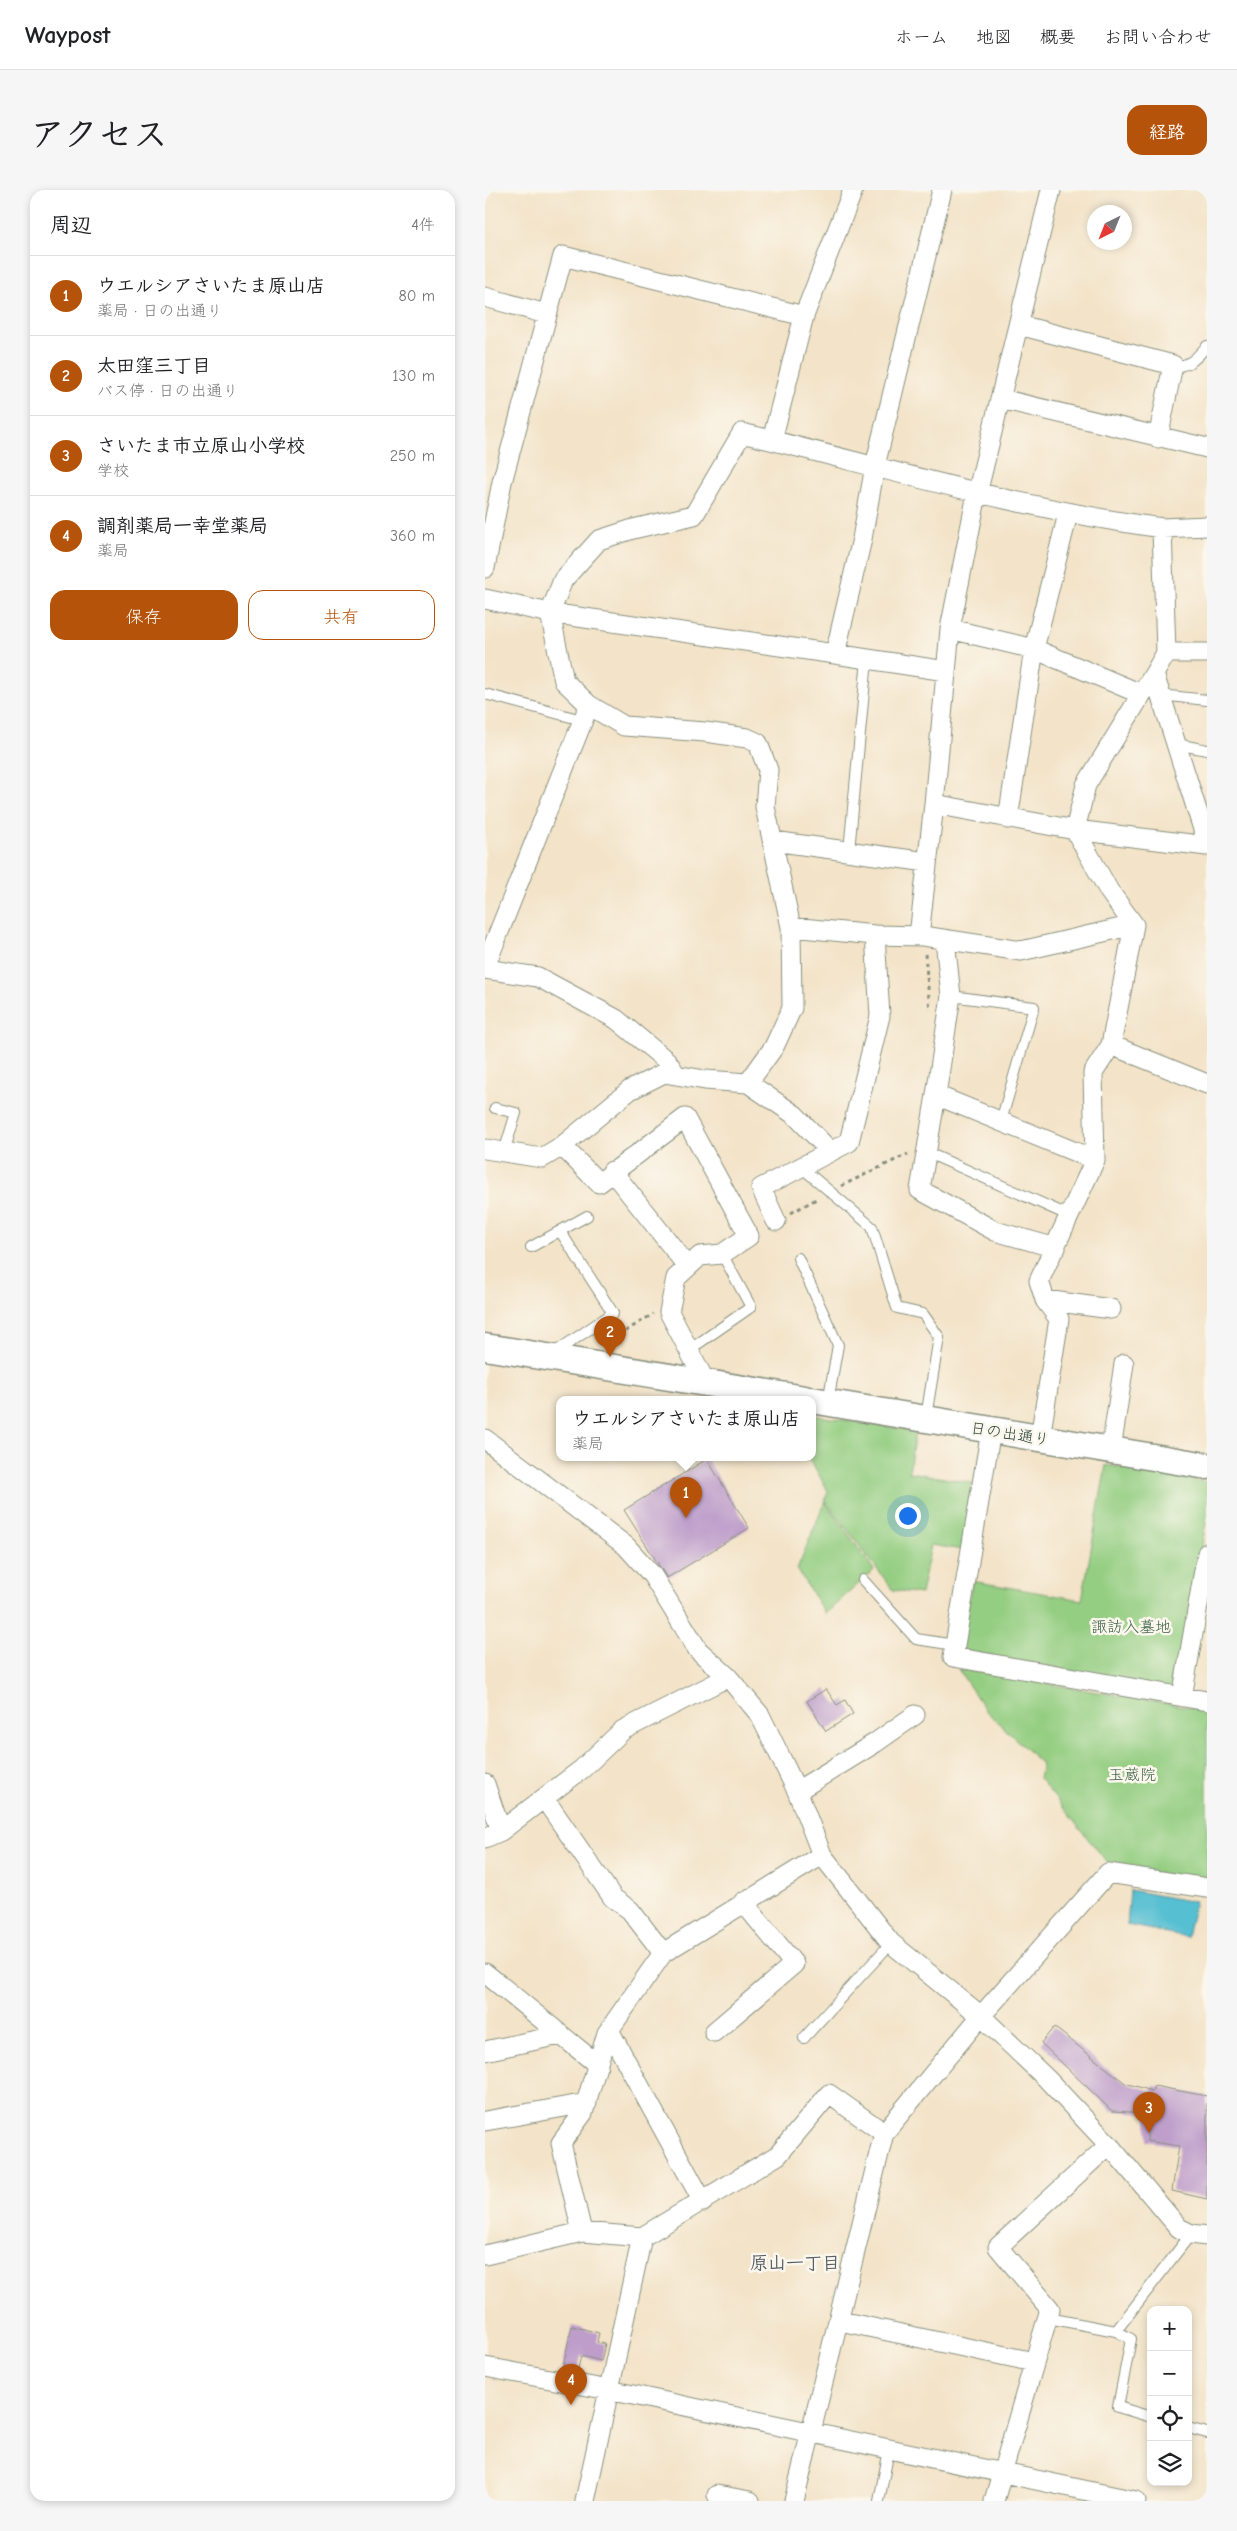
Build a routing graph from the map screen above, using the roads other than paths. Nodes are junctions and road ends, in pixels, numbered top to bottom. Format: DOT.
graph roads {
  1 [pos="853,190"];
  2 [pos="942,190"];
  3 [pos="1051,190"];
  4 [pos="485,297"];
  5 [pos="546,314"];
  6 [pos="804,316"];
  7 [pos="1019,325"];
  8 [pos="1207,346"];
  9 [pos="1173,365"];
  10 [pos="1001,399"];
  11 [pos="1158,438"];
  12 [pos="772,440"];
  13 [pos="1207,448"];
  14 [pos="875,466"];
  15 [pos="977,494"];
  16 [pos="1068,514"];
  17 [pos="1207,526"];
  18 [pos="1162,528"];
  19 [pos="485,568"];
  20 [pos="485,599"];
  21 [pos="550,613"];
  22 [pos="950,629"];
  23 [pos="1035,649"];
  24 [pos="1166,653"];
  25 [pos="1207,653"];
  26 [pos="835,654"];
  27 [pos="867,659"];
  28 [pos="946,671"];
  29 [pos="1154,674"];
  30 [pos="485,694"];
  31 [pos="1141,694"];
  32 [pos="1160,695"];
  33 [pos="1207,700"];
  34 [pos="586,712"];
  35 [pos="1176,744"];
  36 [pos="1207,750"];
  37 [pos="934,804"];
  38 [pos="1008,819"];
  39 [pos="1075,830"];
  40 [pos="773,841"];
  41 [pos="1207,842"];
  42 [pos="1207,846"];
  43 [pos="849,851"];
  44 [pos="927,862"];
  45 [pos="1134,925"];
  46 [pos="791,927"];
  47 [pos="875,935"];
  48 [pos="921,936"];
  49 [pos="945,940"];
  50 [pos="485,968"];
  51 [pos="951,996"];
  52 [pos="1111,1045"];
  53 [pos="675,1073"];
  54 [pos="748,1083"];
  55 [pos="1207,1084"];
  56 [pos="936,1095"];
  57 [pos="495,1108"];
  58 [pos="1001,1122"];
  59 [pos="562,1146"];
  60 [pos="918,1148"];
  61 [pos="485,1150"];
  62 [pos="830,1151"];
  63 [pos="504,1152"];
  64 [pos="1095,1160"];
  65 [pos="801,1167"];
  66 [pos="612,1171"];
  67 [pos="587,1216"];
  68 [pos="1070,1216"];
  69 [pos="776,1221"];
  70 [pos="560,1231"];
  71 [pos="531,1247"];
  72 [pos="1056,1248"];
  73 [pos="722,1254"];
  74 [pos="798,1258"];
  75 [pos="688,1267"];
  76 [pos="1045,1300"];
  77 [pos="1111,1309"];
  78 [pos="485,1347"];
  79 [pos="689,1350"];
  80 [pos="549,1357"];
  81 [pos="1124,1364"];
  82 [pos="706,1383"];
  83 [pos="785,1396"];
  84 [pos="816,1399"];
  85 [pos="816,1401"];
  86 [pos="926,1420"];
  87 [pos="991,1430"];
  88 [pos="1040,1438"];
  89 [pos="486,1441"];
  90 [pos="1111,1450"];
  91 [pos="1207,1466"];
  92 [pos="1207,1553"];
  93 [pos="863,1580"];
  94 [pos="955,1644"];
  95 [pos="728,1677"];
  96 [pos="1182,1697"];
  97 [pos="1207,1701"];
  98 [pos="915,1715"];
  99 [pos="485,1784"];
  100 [pos="797,1791"];
  101 [pos="544,1798"];
  102 [pos="493,1834"];
  103 [pos="822,1855"];
  104 [pos="1207,1888"];
  105 [pos="743,1902"];
  106 [pos="891,1943"];
  107 [pos="663,1952"];
  108 [pos="485,1975"];
  109 [pos="981,2016"];
  110 [pos="609,2030"];
  111 [pos="714,2032"];
  112 [pos="560,2035"];
  113 [pos="804,2038"];
  114 [pos="485,2051"];
  115 [pos="597,2065"];
  116 [pos="587,2103"];
  117 [pos="485,2121"];
  118 [pos="884,2133"];
  119 [pos="1109,2145"];
  120 [pos="703,2202"];
  121 [pos="583,2232"];
  122 [pos="1199,2235"];
  123 [pos="642,2237"];
  124 [pos="485,2256"];
  125 [pos="1048,2318"];
  126 [pos="839,2320"];
  127 [pos="1116,2331"];
  128 [pos="1034,2362"];
  129 [pos="485,2367"];
  130 [pos="609,2390"];
  131 [pos="1147,2416"];
  132 [pos="1192,2429"];
  133 [pos="809,2433"];
  134 [pos="1207,2433"];
  135 [pos="889,2450"];
  136 [pos="1001,2473"];
  137 [pos="1063,2493"];
  138 [pos="717,2494"];
  139 [pos="585,2501"];
  140 [pos="750,2501"];
  141 [pos="794,2501"];
  142 [pos="879,2501"];
  143 [pos="994,2501"];
  144 [pos="1136,2501"];
  1 -- 6 [label="street"];
  2 -- 14 [label="street"];
  3 -- 7 [label="street"];
  4 -- 5 [label="street"];
  5 -- 6 [label="street"];
  5 -- 19 [label="street"];
  6 -- 12 [label="street"];
  7 -- 9 [label="street"];
  7 -- 10 [label="street"];
  8 -- 9 [label="lane"];
  9 -- 11 [label="street"];
  10 -- 11 [label="street"];
  10 -- 15 [label="street"];
  11 -- 13 [label="street"];
  12 -- 14 [label="street"];
  12 -- 21 [label="street"];
  14 -- 15 [label="street"];
  14 -- 26 [label="street"];
  15 -- 16 [label="street"];
  15 -- 22 [label="street"];
  16 -- 18 [label="street"];
  16 -- 23 [label="street"];
  17 -- 18 [label="street"];
  18 -- 24 [label="street"];
  20 -- 21 [label="street"];
  21 -- 26 [label="street"];
  21 -- 34 [label="street"];
  22 -- 23 [label="street"];
  22 -- 28 [label="street"];
  23 -- 31 [label="street"];
  23 -- 38 [label="street"];
  24 -- 25 [label="street"];
  24 -- 29 [label="street"];
  26 -- 27 [label="street"];
  27 -- 28 [label="street"];
  27 -- 43 [label="lane"];
  28 -- 37 [label="street"];
  29 -- 31 [label="street"];
  29 -- 32 [label="street"];
  30 -- 34 [label="lane"];
  31 -- 39 [label="street"];
  32 -- 33 [label="lane"];
  32 -- 35 [label="street"];
  34 -- 40 [label="street"];
  34 -- 50 [label="street"];
  35 -- 36 [label="lane"];
  35 -- 41 [label="street"];
  37 -- 38 [label="street"];
  37 -- 44 [label="street"];
  38 -- 39 [label="street"];
  39 -- 42 [label="street"];
  39 -- 45 [label="street"];
  40 -- 43 [label="street"];
  40 -- 46 [label="street"];
  43 -- 44 [label="street"];
  44 -- 48 [label="street"];
  45 -- 49 [label="street"];
  45 -- 52 [label="street"];
  46 -- 47 [label="street"];
  46 -- 54 [label="street"];
  47 -- 48 [label="street"];
  47 -- 62 [label="street"];
  48 -- 49 [label="street"];
  49 -- 51 [label="street"];
  50 -- 53 [label="street"];
  51 -- 56 [label="street"];
  51 -- 58 [label="lane"];
  52 -- 55 [label="street"];
  52 -- 64 [label="street"];
  53 -- 54 [label="street"];
  53 -- 59 [label="street"];
  54 -- 62 [label="street"];
  56 -- 58 [label="street"];
  56 -- 60 [label="street"];
  57 -- 63 [label="lane"];
  58 -- 64 [label="street"];
  59 -- 63 [label="street"];
  59 -- 66 [label="street"];
  60 -- 68 [label="lane"];
  60 -- 72 [label="street"];
  61 -- 63 [label="street"];
  62 -- 65 [label="street"];
  64 -- 68 [label="street"];
  65 -- 69 [label="street"];
  65 -- 86 [label="lane"];
  66 -- 73 [label="street"];
  66 -- 75 [label="street"];
  67 -- 70 [label="lane"];
  68 -- 72 [label="street"];
  70 -- 71 [label="lane"];
  70 -- 80 [label="lane"];
  72 -- 76 [label="street"];
  73 -- 75 [label="street"];
  73 -- 79 [label="lane"];
  74 -- 84 [label="lane"];
  75 -- 79 [label="street"];
  76 -- 77 [label="street"];
  76 -- 88 [label="street"];
  78 -- 80 [label="street, 日の出通り"];
  79 -- 82 [label="street"];
  80 -- 82 [label="street, 日の出通り"];
  81 -- 90 [label="street"];
  82 -- 83 [label="street, 日の出通り"];
  85 -- 86 [label="street, 日の出通り"];
  86 -- 87 [label="street, 日の出通り"];
  87 -- 88 [label="street, 日の出通り"];
  87 -- 94 [label="street"];
  88 -- 90 [label="street, 日の出通り"];
  89 -- 95 [label="street"];
  90 -- 91 [label="street, 日の出通り"];
  92 -- 96 [label="street"];
  93 -- 94 [label="lane"];
  94 -- 96 [label="street"];
  95 -- 100 [label="street"];
  95 -- 101 [label="street"];
  96 -- 97 [label="street"];
  98 -- 100 [label="street"];
  99 -- 102 [label="street"];
  100 -- 103 [label="street"];
  101 -- 102 [label="street"];
  101 -- 107 [label="street"];
  103 -- 105 [label="street"];
  103 -- 106 [label="street"];
  104 -- 109 [label="street"];
  105 -- 107 [label="street"];
  105 -- 111 [label="street"];
  106 -- 109 [label="street"];
  106 -- 113 [label="lane"];
  107 -- 110 [label="street"];
  108 -- 112 [label="street"];
  109 -- 118 [label="street"];
  109 -- 119 [label="street"];
  110 -- 115 [label="street"];
  110 -- 120 [label="street"];
  112 -- 114 [label="street"];
  112 -- 115 [label="street"];
  115 -- 116 [label="street"];
  116 -- 117 [label="street"];
  116 -- 121 [label="street"];
  118 -- 120 [label="street"];
  118 -- 126 [label="street"];
  119 -- 122 [label="street"];
  119 -- 125 [label="street"];
  120 -- 123 [label="street"];
  121 -- 123 [label="street"];
  121 -- 124 [label="street"];
  122 -- 127 [label="lane"];
  123 -- 130 [label="street"];
  125 -- 127 [label="lane"];
  125 -- 128 [label="street"];
  126 -- 128 [label="street"];
  126 -- 133 [label="street"];
  127 -- 131 [label="lane"];
  128 -- 136 [label="street"];
  129 -- 130 [label="street"];
  130 -- 133 [label="street"];
  130 -- 139 [label="street"];
  132 -- 134 [label="lane"];
  133 -- 135 [label="street"];
  133 -- 141 [label="street"];
  135 -- 136 [label="street"];
  135 -- 142 [label="lane"];
  136 -- 137 [label="street"];
  136 -- 143 [label="street"];
  137 -- 144 [label="street"];
  138 -- 140 [label="street"];
}
